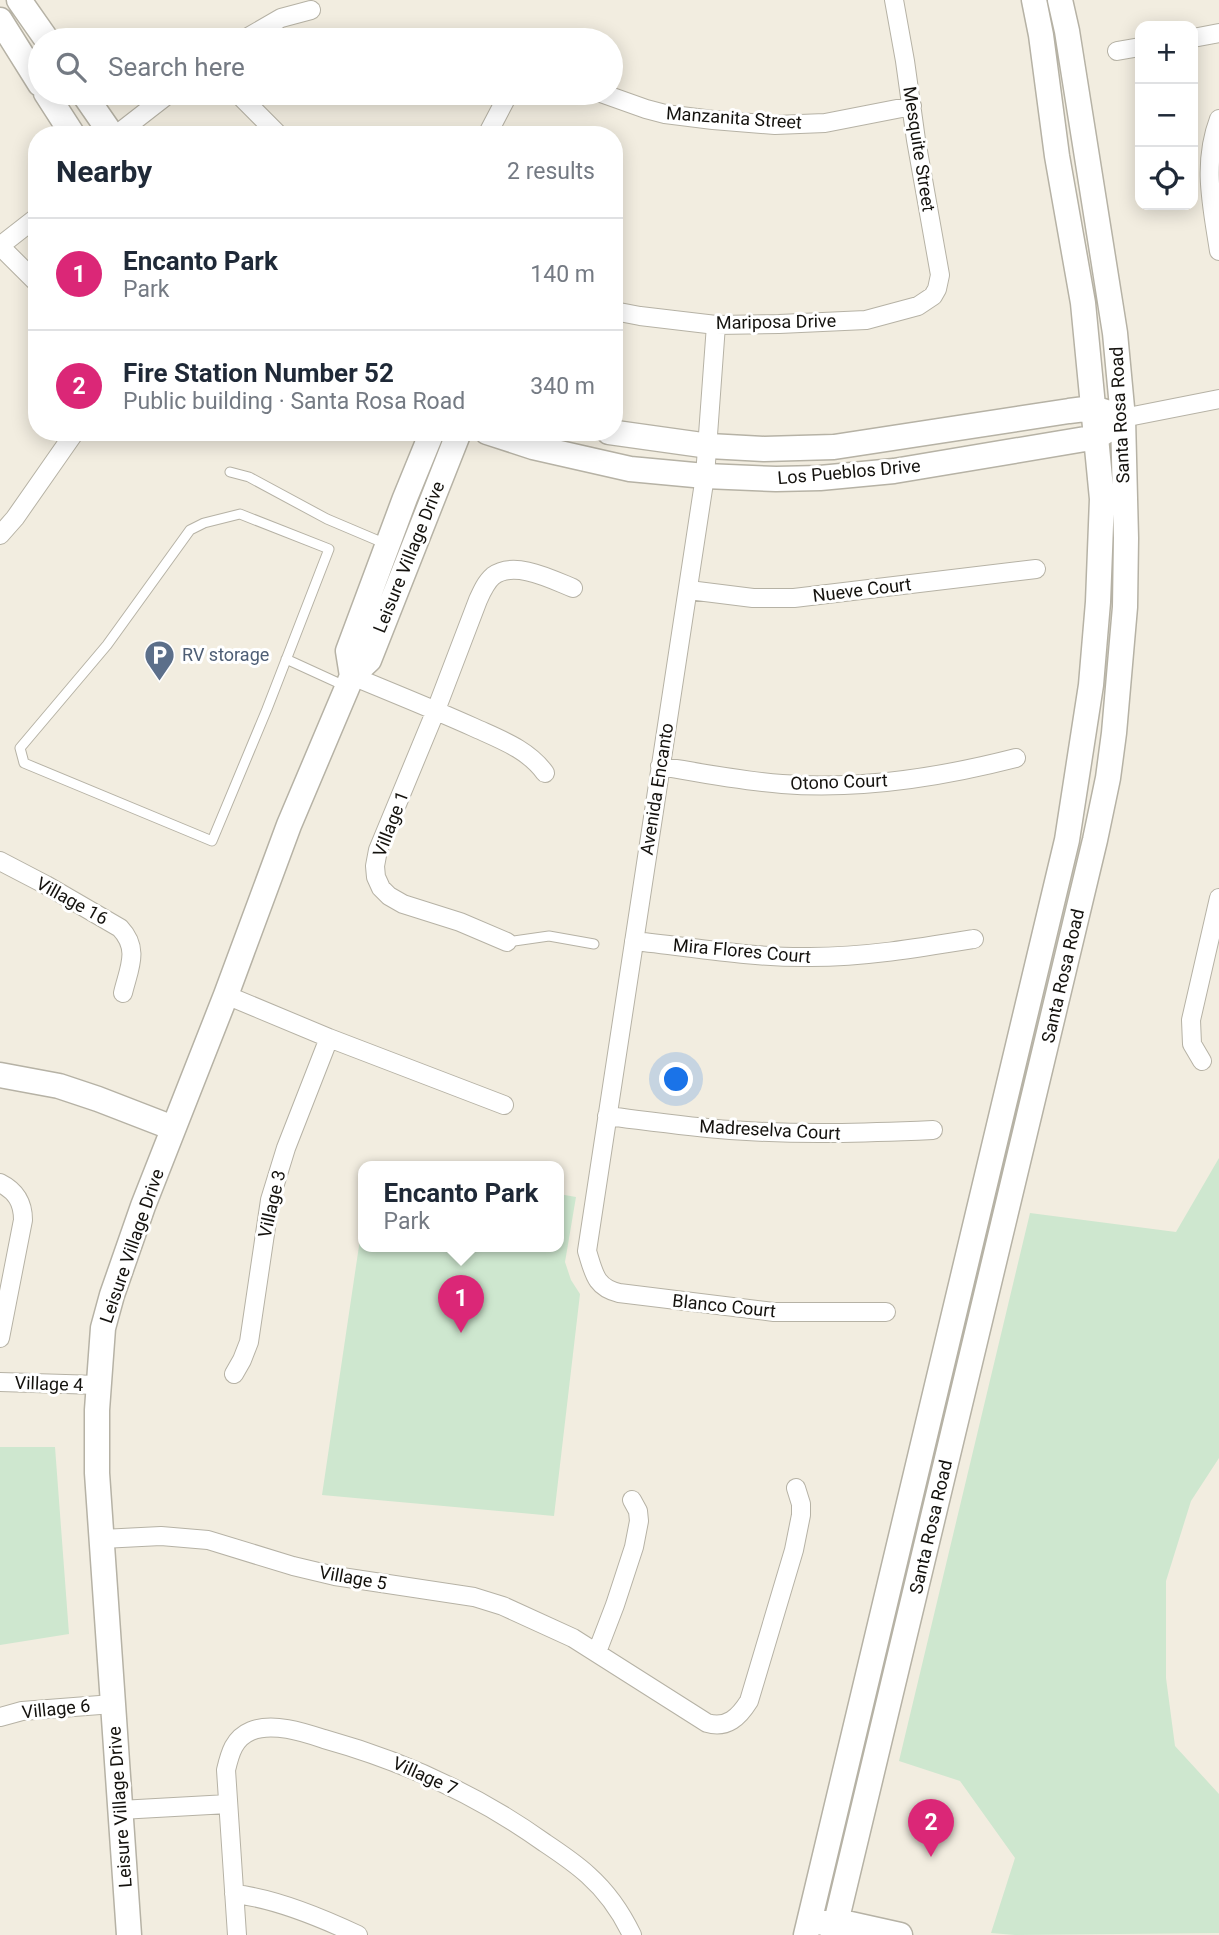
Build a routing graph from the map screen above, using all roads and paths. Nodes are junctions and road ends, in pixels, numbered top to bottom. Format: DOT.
graph roads {
  1 [pos="19,0"];
  2 [pos="894,0"];
  3 [pos="1034,0"];
  4 [pos="1060,0"];
  5 [pos="311,10"];
  6 [pos="0,20"];
  7 [pos="39,28"];
  8 [pos="264,28"];
  9 [pos="1219,33"];
  10 [pos="1198,37"];
  11 [pos="1135,48"];
  12 [pos="1117,51"];
  13 [pos="28,65"];
  14 [pos="623,101"];
  15 [pos="54,105"];
  16 [pos="92,105"];
  17 [pos="154,105"];
  18 [pos="249,105"];
  19 [pos="503,105"];
  20 [pos="912,106"];
  21 [pos="1219,119"];
  22 [pos="67,126"];
  23 [pos="107,126"];
  24 [pos="126,126"];
  25 [pos="270,126"];
  26 [pos="492,126"];
  27 [pos="28,224"];
  28 [pos="0,246"];
  29 [pos="1219,251"];
  30 [pos="28,275"];
  31 [pos="933,296"];
  32 [pos="623,313"];
  33 [pos="716,325"];
  34 [pos="1219,399"];
  35 [pos="1093,408"];
  36 [pos="1123,418"];
  37 [pos="623,434"];
  38 [pos="1097,438"];
  39 [pos="67,441"];
  40 [pos="428,441"];
  41 [pos="455,441"];
  42 [pos="515,441"];
  43 [pos="709,446"];
  44 [pos="230,472"];
  45 [pos="705,477"];
  46 [pos="405,498"];
  47 [pos="428,508"];
  48 [pos="7,513"];
  49 [pos="0,536"];
  50 [pos="399,549"];
  51 [pos="1036,569"];
  52 [pos="573,588"];
  53 [pos="689,590"];
  54 [pos="286,659"];
  55 [pos="350,682"];
  56 [pos="436,710"];
  57 [pos="1016,758"];
  58 [pos="660,766"];
  59 [pos="545,773"];
  60 [pos="0,861"];
  61 [pos="1219,898"];
  62 [pos="974,939"];
  63 [pos="634,941"];
  64 [pos="507,942"];
  65 [pos="594,944"];
  66 [pos="122,993"];
  67 [pos="226,995"];
  68 [pos="328,1038"];
  69 [pos="1202,1061"];
  70 [pos="0,1075"];
  71 [pos="504,1105"];
  72 [pos="607,1116"];
  73 [pos="173,1128"];
  74 [pos="933,1130"];
  75 [pos="0,1183"];
  76 [pos="587,1251"];
  77 [pos="886,1312"];
  78 [pos="0,1338"];
  79 [pos="234,1374"];
  80 [pos="0,1382"];
  81 [pos="98,1385"];
  82 [pos="796,1488"];
  83 [pos="632,1500"];
  84 [pos="102,1539"];
  85 [pos="597,1653"];
  86 [pos="113,1703"];
  87 [pos="0,1717"];
  88 [pos="228,1804"];
  89 [pos="120,1810"];
  90 [pos="234,1894"];
  91 [pos="821,1930"];
  92 [pos="129,1935"];
  93 [pos="237,1935"];
  94 [pos="358,1935"];
  95 [pos="632,1935"];
  96 [pos="900,1935"];
  1 -- 7 [label="main road"];
  2 -- 20 [label="street, Mesquite Street"];
  3 -- 35 [label="main road, Santa Rosa Road"];
  4 -- 36 [label="main road, Santa Rosa Road"];
  5 -- 8 [label="street"];
  6 -- 13 [label="main road"];
  9 -- 10 [label="street"];
  11 -- 12 [label="street"];
  14 -- 20 [label="street, Manzanita Street"];
  15 -- 22 [label="main road"];
  16 -- 23 [label="main road"];
  17 -- 24 [label="street"];
  18 -- 25 [label="street"];
  19 -- 26 [label="street"];
  20 -- 31 [label="street, Mesquite Street"];
  21 -- 29 [label="street"];
  27 -- 28 [label="street"];
  28 -- 30 [label="street"];
  31 -- 33 [label="street, Mariposa Drive"];
  32 -- 33 [label="street, Mariposa Drive"];
  33 -- 43 [label="street, Avenida Encanto"];
  34 -- 36 [label="street, Los Pueblos Drive"];
  35 -- 36 [label="main road, Los Pueblos Drive"];
  35 -- 38 [label="main road, Santa Rosa Road"];
  35 -- 43 [label="main road, Los Pueblos Drive"];
  36 -- 38 [label="main road, Los Pueblos Drive"];
  36 -- 91 [label="main road, Santa Rosa Road"];
  37 -- 43 [label="main road, Los Pueblos Drive"];
  38 -- 45 [label="main road, Los Pueblos Drive"];
  38 -- 91 [label="main road, Santa Rosa Road"];
  39 -- 48 [label="street"];
  40 -- 46 [label="main road, Leisure Village Drive"];
  41 -- 47 [label="main road, Leisure Village Drive"];
  42 -- 45 [label="main road, Los Pueblos Drive"];
  43 -- 45 [label="street, Avenida Encanto"];
  44 -- 50 [label="lane"];
  45 -- 53 [label="street, Avenida Encanto"];
  46 -- 47 [label="main road"];
  46 -- 50 [label="main road, Leisure Village Drive"];
  47 -- 50 [label="main road, Leisure Village Drive"];
  48 -- 49 [label="street"];
  50 -- 55 [label="main road, Leisure Village Drive"];
  51 -- 53 [label="street, Nueve Court"];
  52 -- 56 [label="street, Village 1"];
  53 -- 58 [label="street, Avenida Encanto"];
  54 -- 54 [label="lane"];
  54 -- 55 [label="lane"];
  55 -- 56 [label="street"];
  55 -- 67 [label="main road, Leisure Village Drive"];
  56 -- 59 [label="street"];
  56 -- 64 [label="street, Village 1"];
  57 -- 58 [label="street, Otono Court"];
  58 -- 63 [label="street, Avenida Encanto"];
  60 -- 66 [label="street, Village 16"];
  61 -- 69 [label="street"];
  62 -- 63 [label="street, Mira Flores Court"];
  63 -- 72 [label="street, Avenida Encanto"];
  64 -- 65 [label="lane"];
  67 -- 68 [label="street"];
  67 -- 73 [label="main road, Leisure Village Drive"];
  68 -- 71 [label="street"];
  68 -- 79 [label="street, Village 3"];
  70 -- 73 [label="main road"];
  72 -- 74 [label="street, Madreselva Court"];
  72 -- 76 [label="street, Avenida Encanto"];
  73 -- 81 [label="main road, Leisure Village Drive"];
  75 -- 78 [label="street"];
  76 -- 77 [label="street, Blanco Court"];
  80 -- 81 [label="street, Village 4"];
  81 -- 84 [label="main road, Leisure Village Drive"];
  82 -- 85 [label="street, Village 5"];
  83 -- 85 [label="street"];
  84 -- 85 [label="street, Village 5"];
  84 -- 86 [label="main road, Leisure Village Drive"];
  86 -- 87 [label="street, Village 6"];
  86 -- 89 [label="main road, Leisure Village Drive"];
  88 -- 89 [label="street"];
  88 -- 90 [label="street, Village 7"];
  88 -- 95 [label="street, Village 7"];
  89 -- 92 [label="main road, Leisure Village Drive"];
  90 -- 93 [label="street, Village 7"];
  90 -- 94 [label="street"];
  91 -- 96 [label="main road"];
}
